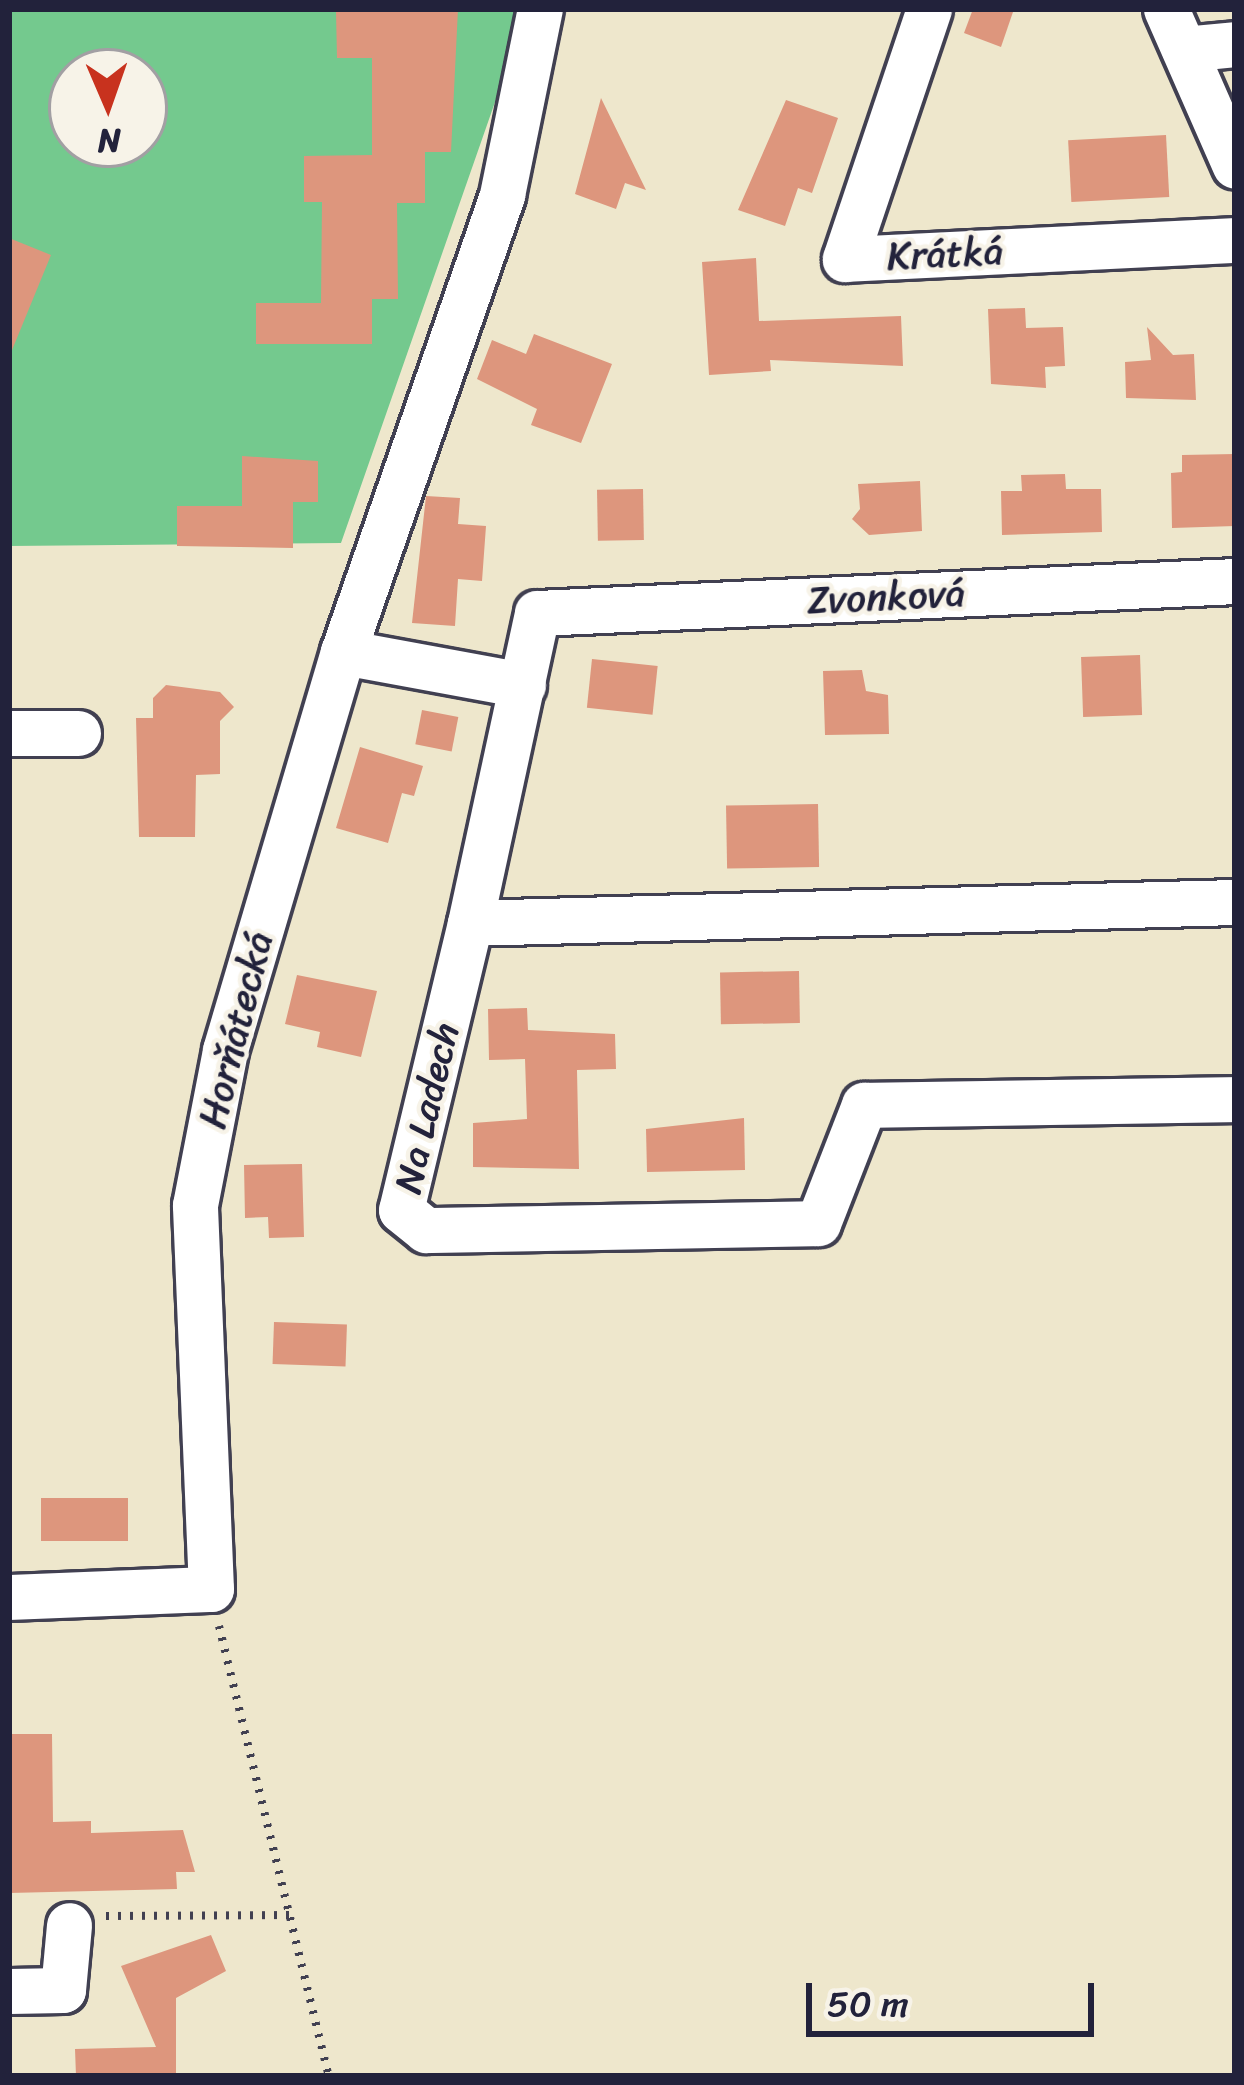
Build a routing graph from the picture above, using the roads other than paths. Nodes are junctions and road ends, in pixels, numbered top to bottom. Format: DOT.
graph roads {
  1 [pos="539,9"];
  2 [pos="928,9"];
  3 [pos="1175,29"];
  4 [pos="1235,44"];
  5 [pos="1235,166"];
  6 [pos="1235,240"];
  7 [pos="1235,581"];
  8 [pos="344,652"];
  9 [pos="523,685"];
  10 [pos="9,733"];
  11 [pos="78,733"];
  12 [pos="1235,902"];
  13 [pos="470,923"];
  14 [pos="1235,1099"];
  15 [pos="9,1597"];
  16 [pos="69,1925"];
  17 [pos="9,1991"];
  1 -- 8 [label="street, Horňátecká"];
  2 -- 6 [label="street, Krátká"];
  3 -- 4 [label="street"];
  3 -- 5 [label="street"];
  7 -- 9 [label="street, Zvonková"];
  8 -- 9 [label="street"];
  8 -- 15 [label="street, Horňátecká"];
  9 -- 13 [label="street"];
  10 -- 11 [label="street"];
  12 -- 13 [label="street"];
  13 -- 14 [label="street, Na Ladech"];
  16 -- 17 [label="street"];
}
